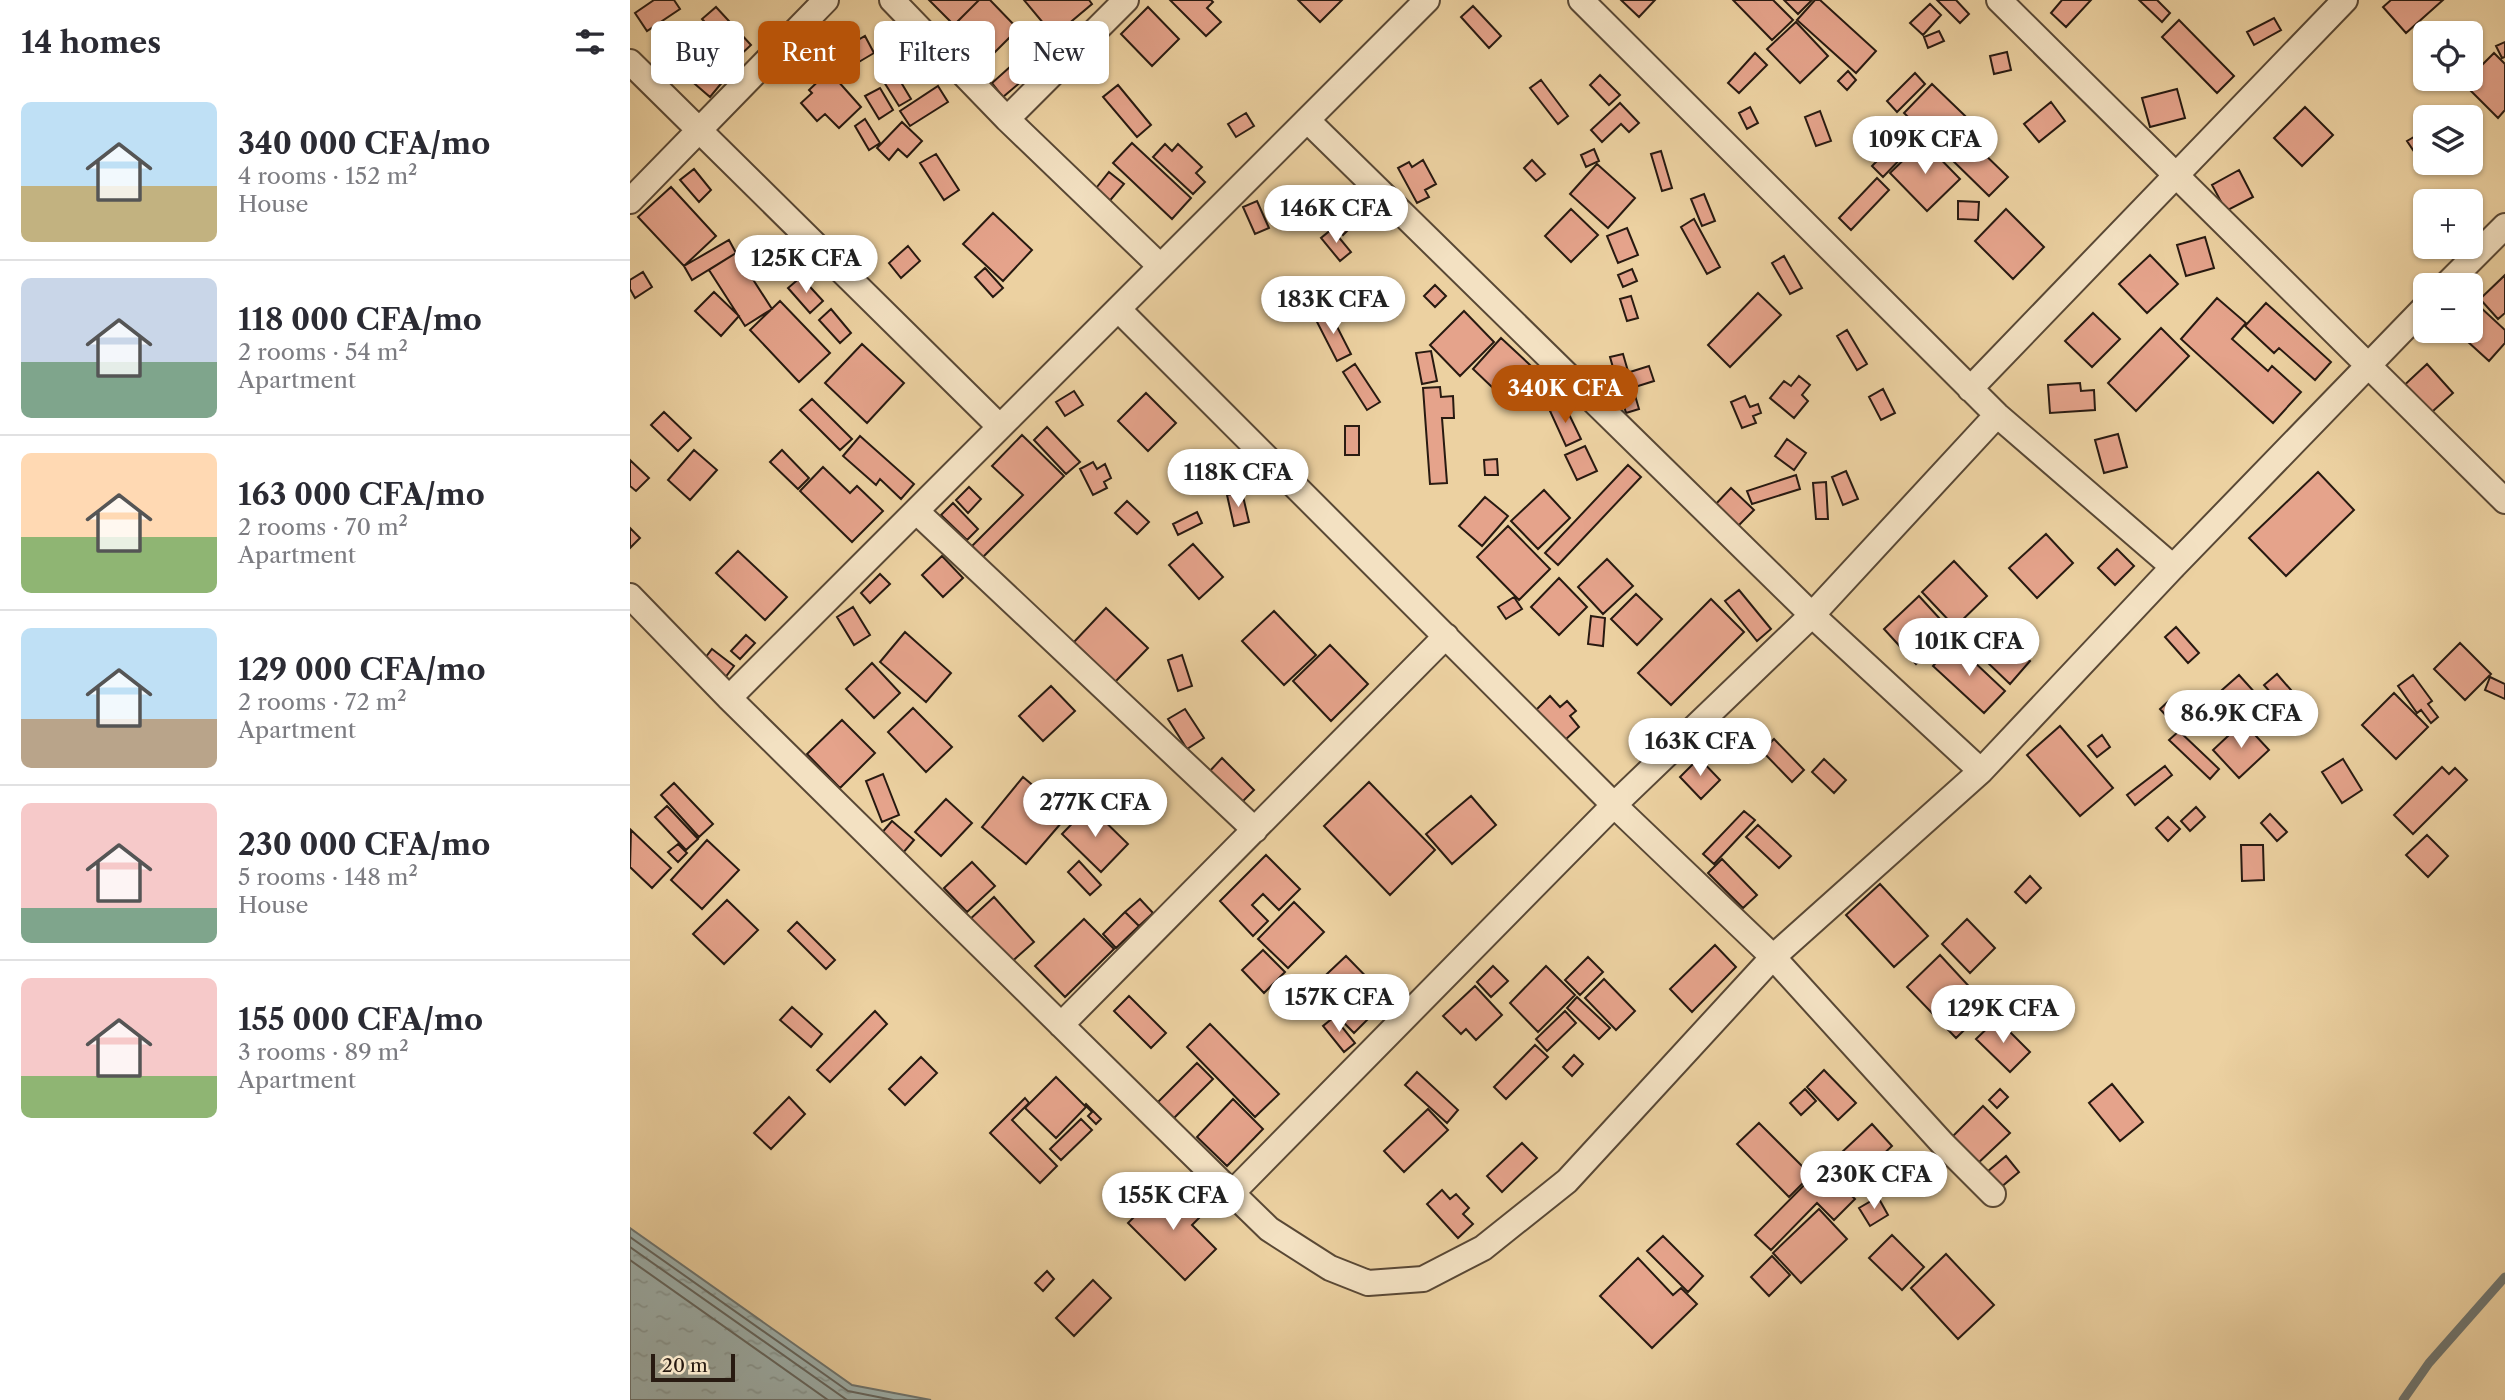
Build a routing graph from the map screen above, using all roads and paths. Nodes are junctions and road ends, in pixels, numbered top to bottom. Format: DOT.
graph roads {
  1 [pos="826,0"];
  2 [pos="892,0"];
  3 [pos="1126,0"];
  4 [pos="1427,0"];
  5 [pos="1581,0"];
  6 [pos="1999,0"];
  7 [pos="2345,0"];
  8 [pos="630,62"];
  9 [pos="1007,119"];
  10 [pos="1307,120"];
  11 [pos="698,129"];
  12 [pos="2175,176"];
  13 [pos="630,201"];
  14 [pos="2505,226"];
  15 [pos="1160,267"];
  16 [pos="2458,273"];
  17 [pos="1118,309"];
  18 [pos="2413,319"];
  19 [pos="2367,365"];
  20 [pos="1970,389"];
  21 [pos="1997,415"];
  22 [pos="1000,427"];
  23 [pos="2505,501"];
  24 [pos="916,511"];
  25 [pos="2173,567"];
  26 [pos="630,596"];
  27 [pos="1812,615"];
  28 [pos="1446,636"];
  29 [pos="729,698"];
  30 [pos="1981,771"];
  31 [pos="1614,805"];
  32 [pos="1255,830"];
  33 [pos="1773,957"];
  34 [pos="1061,1025"];
  35 [pos="1232,1194"];
  36 [pos="1993,1194"];
  1 -- 11 [label="street"];
  2 -- 9 [label="street"];
  3 -- 9 [label="street"];
  4 -- 10 [label="street"];
  5 -- 20 [label="street"];
  6 -- 12 [label="street"];
  7 -- 12 [label="street"];
  8 -- 11 [label="street"];
  9 -- 15 [label="street"];
  10 -- 15 [label="street"];
  10 -- 27 [label="street"];
  11 -- 13 [label="street"];
  11 -- 22 [label="street"];
  12 -- 19 [label="street"];
  12 -- 20 [label="street"];
  14 -- 16 [label="street"];
  15 -- 17 [label="street"];
  17 -- 22 [label="street"];
  17 -- 28 [label="street"];
  18 -- 19 [label="street"];
  19 -- 23 [label="street"];
  19 -- 25 [label="street"];
  20 -- 21 [label="street"];
  21 -- 25 [label="street"];
  21 -- 27 [label="street"];
  22 -- 24 [label="street"];
  24 -- 29 [label="street"];
  24 -- 32 [label="street"];
  25 -- 30 [label="street"];
  26 -- 29 [label="street"];
  27 -- 30 [label="street"];
  27 -- 31 [label="street"];
  28 -- 31 [label="street"];
  28 -- 32 [label="street"];
  29 -- 34 [label="street"];
  30 -- 33 [label="street"];
  31 -- 33 [label="street"];
  31 -- 35 [label="street"];
  32 -- 34 [label="street"];
  33 -- 35 [label="street"];
  33 -- 36 [label="street"];
  34 -- 35 [label="street"];
}
